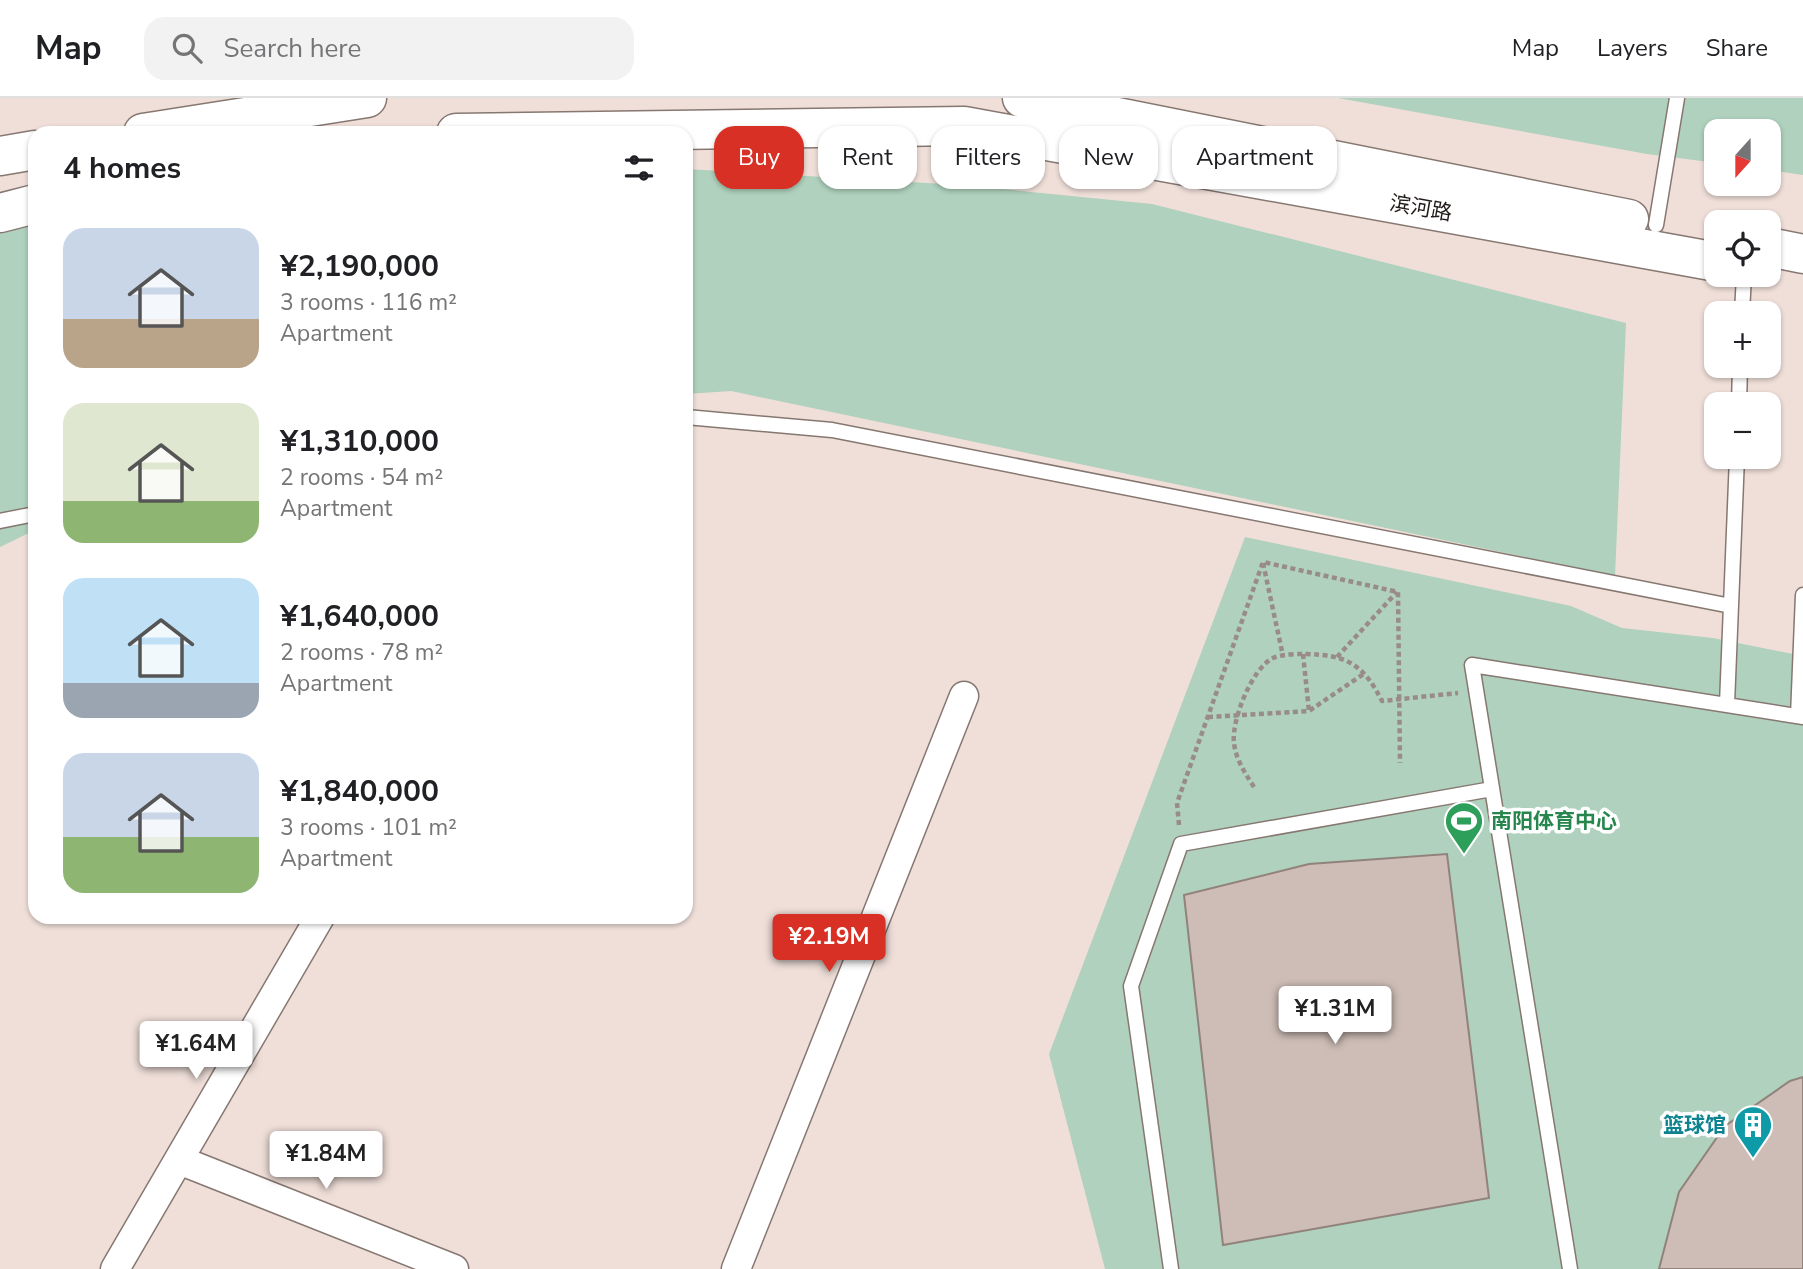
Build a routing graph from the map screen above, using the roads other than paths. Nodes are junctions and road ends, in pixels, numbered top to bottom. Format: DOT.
graph roads {
  1 [pos="367,98"];
  2 [pos="1022,98"];
  3 [pos="1677,98"];
  4 [pos="188,126"];
  5 [pos="693,132"];
  6 [pos="28,151"];
  7 [pos="0,156"];
  8 [pos="28,206"];
  9 [pos="0,213"];
  10 [pos="1656,225"];
  11 [pos="1704,234"];
  12 [pos="1781,249"];
  13 [pos="1803,254"];
  14 [pos="1704,260"];
  15 [pos="1781,273"];
  16 [pos="1803,277"];
  17 [pos="693,418"];
  18 [pos="1737,469"];
  19 [pos="28,515"];
  20 [pos="0,521"];
  21 [pos="1803,595"];
  22 [pos="1731,606"];
  23 [pos="964,696"];
  24 [pos="1727,704"];
  25 [pos="1801,717"];
  26 [pos="1492,789"];
  27 [pos="316,924"];
  28 [pos="179,1160"];
  29 [pos="115,1269"];
  30 [pos="454,1269"];
  31 [pos="736,1269"];
  32 [pos="1171,1269"];
  33 [pos="1570,1269"];
  1 -- 4 [label="main road"];
  2 -- 10 [label="main road, 滨河路"];
  3 -- 10 [label="lane"];
  5 -- 14 [label="main road, 滨河路"];
  6 -- 7 [label="main road"];
  8 -- 9 [label="main road"];
  10 -- 11 [label="main road, 滨河路"];
  12 -- 13 [label="main road"];
  15 -- 16 [label="main road"];
  17 -- 22 [label="lane"];
  18 -- 22 [label="lane"];
  19 -- 20 [label="lane"];
  21 -- 25 [label="lane"];
  22 -- 24 [label="lane"];
  23 -- 31 [label="street"];
  24 -- 25 [label="lane"];
  24 -- 26 [label="lane"];
  26 -- 32 [label="lane"];
  26 -- 33 [label="lane"];
  27 -- 28 [label="street"];
  28 -- 29 [label="street"];
  28 -- 30 [label="street"];
}
